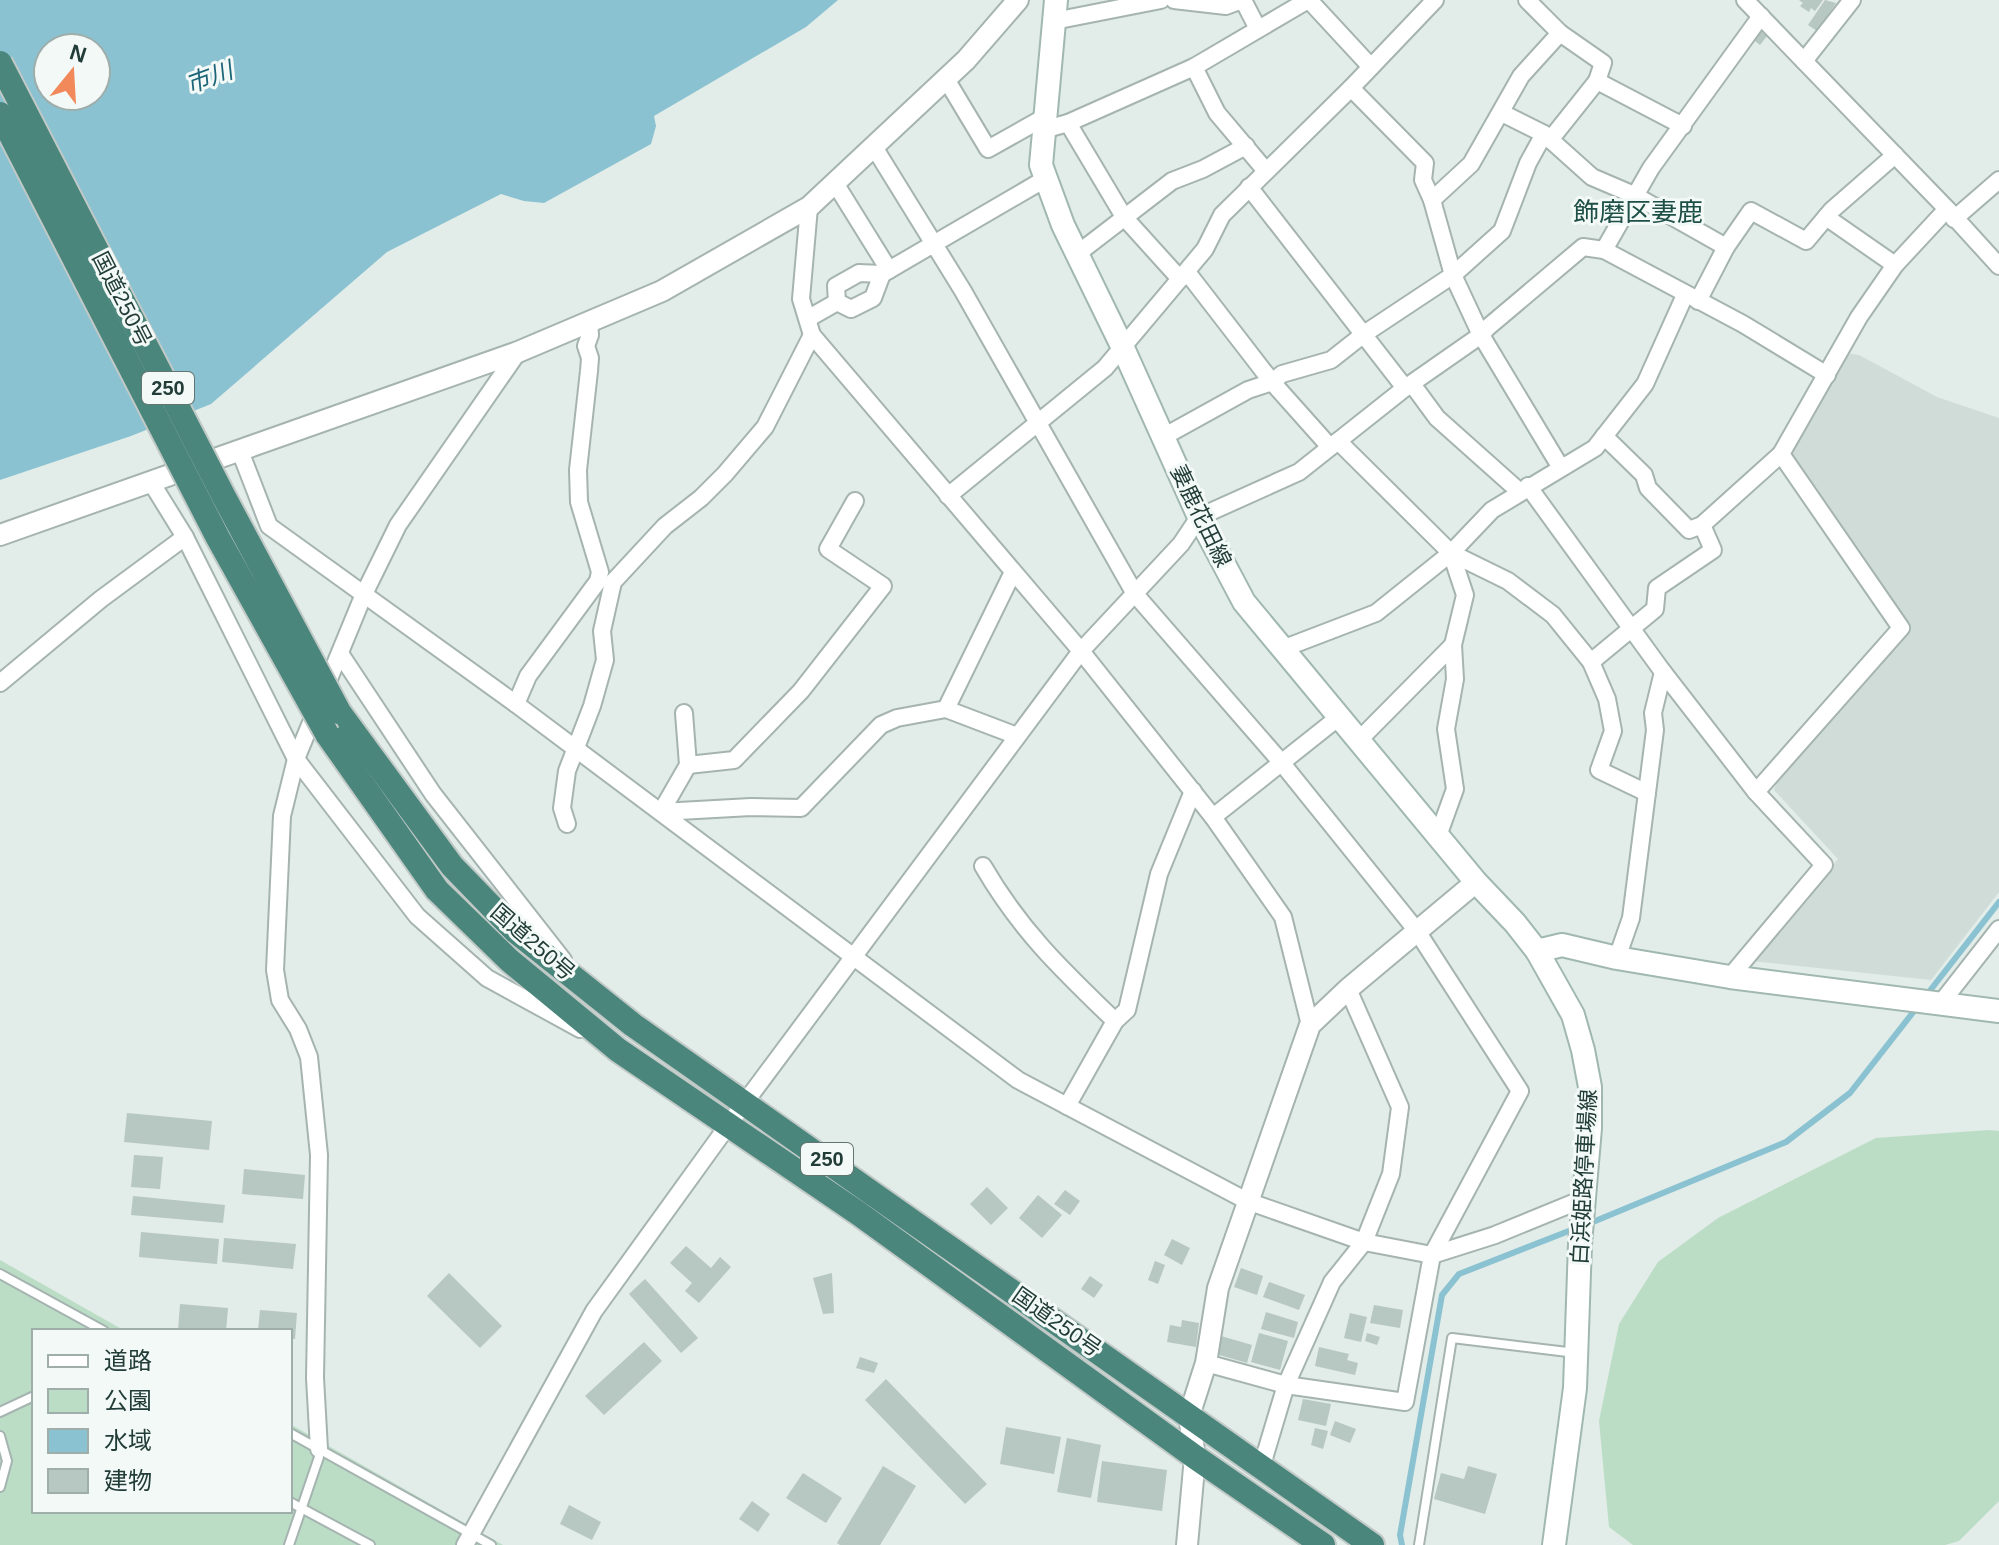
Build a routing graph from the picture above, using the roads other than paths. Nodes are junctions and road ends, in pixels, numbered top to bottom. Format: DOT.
graph roads {
  1 [pos="1018,0"];
  2 [pos="1161,0"];
  3 [pos="1174,0"];
  4 [pos="1243,0"];
  5 [pos="1252,0"];
  6 [pos="1309,0"];
  7 [pos="1435,0"];
  8 [pos="1527,0"];
  9 [pos="1745,0"];
  10 [pos="1852,0"];
  11 [pos="1055,10"];
  12 [pos="1761,16"];
  13 [pos="1258,29"];
  14 [pos="1560,33"];
  15 [pos="1804,61"];
  16 [pos="0,63"];
  17 [pos="1194,67"];
  18 [pos="1371,67"];
  19 [pos="946,79"];
  20 [pos="1597,81"];
  21 [pos="1351,88"];
  22 [pos="1502,113"];
  23 [pos="0,114"];
  24 [pos="1068,123"];
  25 [pos="1044,124"];
  26 [pos="1683,126"];
  27 [pos="1547,137"];
  28 [pos="1246,146"];
  29 [pos="874,147"];
  30 [pos="1895,155"];
  31 [pos="1266,171"];
  32 [pos="1045,179"];
  33 [pos="1999,180"];
  34 [pos="835,183"];
  35 [pos="1249,187"];
  36 [pos="1634,195"];
  37 [pos="1432,200"];
  38 [pos="809,207"];
  39 [pos="1951,214"];
  40 [pos="1124,217"];
  41 [pos="1826,217"];
  42 [pos="934,245"];
  43 [pos="1726,247"];
  44 [pos="1604,250"];
  45 [pos="1077,254"];
  46 [pos="1895,265"];
  47 [pos="1999,266"];
  48 [pos="886,272"];
  49 [pos="1183,275"];
  50 [pos="1453,275"];
  51 [pos="1691,298"];
  52 [pos="837,302"];
  53 [pos="809,318"];
  54 [pos="589,321"];
  55 [pos="1364,334"];
  56 [pos="812,335"];
  57 [pos="1481,335"];
  58 [pos="1123,348"];
  59 [pos="518,352"];
  60 [pos="1827,375"];
  61 [pos="1272,382"];
  62 [pos="1408,386"];
  63 [pos="1036,422"];
  64 [pos="1604,436"];
  65 [pos="1163,437"];
  66 [pos="1334,444"];
  67 [pos="240,451"];
  68 [pos="1781,454"];
  69 [pos="1561,468"];
  70 [pos="151,482"];
  71 [pos="1524,489"];
  72 [pos="948,496"];
  73 [pos="855,501"];
  74 [pos="1199,517"];
  75 [pos="1702,525"];
  76 [pos="0,535"];
  77 [pos="185,537"];
  78 [pos="1451,553"];
  79 [pos="1013,572"];
  80 [pos="364,594"];
  81 [pos="1135,594"];
  82 [pos="1631,628"];
  83 [pos="1453,645"];
  84 [pos="1282,649"];
  85 [pos="1081,651"];
  86 [pos="341,655"];
  87 [pos="1591,662"];
  88 [pos="1663,672"];
  89 [pos="0,683"];
  90 [pos="516,704"];
  91 [pos="946,709"];
  92 [pos="684,713"];
  93 [pos="1339,717"];
  94 [pos="1017,736"];
  95 [pos="1359,740"];
  96 [pos="576,749"];
  97 [pos="296,759"];
  98 [pos="1281,762"];
  99 [pos="688,765"];
  100 [pos="1193,791"];
  101 [pos="1756,792"];
  102 [pos="1647,793"];
  103 [pos="661,812"];
  104 [pos="1213,817"];
  105 [pos="567,824"];
  106 [pos="1438,836"];
  107 [pos="983,866"];
  108 [pos="1476,882"];
  109 [pos="1999,929"];
  110 [pos="1417,931"];
  111 [pos="1537,951"];
  112 [pos="854,955"];
  113 [pos="1617,958"];
  114 [pos="1730,977"];
  115 [pos="584,986"];
  116 [pos="1348,989"];
  117 [pos="1941,1003"];
  118 [pos="1999,1011"];
  119 [pos="1115,1021"];
  120 [pos="1310,1025"];
  121 [pos="618,1050"];
  122 [pos="746,1102"];
  123 [pos="1067,1106"];
  124 [pos="729,1124"];
  125 [pos="1247,1201"];
  126 [pos="1583,1206"];
  127 [pos="1364,1242"];
  128 [pos="1432,1255"];
  129 [pos="0,1274"];
  130 [pos="100,1329"];
  131 [pos="1576,1353"];
  132 [pos="1206,1363"];
  133 [pos="1286,1385"];
  134 [pos="32,1397"];
  135 [pos="0,1412"];
  136 [pos="1189,1416"];
  137 [pos="292,1434"];
  138 [pos="0,1436"];
  139 [pos="319,1449"];
  140 [pos="1195,1457"];
  141 [pos="1262,1465"];
  142 [pos="0,1487"];
  143 [pos="292,1503"];
  144 [pos="300,1508"];
  145 [pos="469,1540"];
  146 [pos="289,1545"];
  147 [pos="370,1545"];
  148 [pos="491,1545"];
  149 [pos="1187,1545"];
  150 [pos="1323,1545"];
  151 [pos="1372,1545"];
  152 [pos="1419,1545"];
  153 [pos="1554,1545"];
  1 -- 19 [label="street"];
  2 -- 11 [label="street"];
  3 -- 4 [label="street"];
  4 -- 5 [label="street"];
  4 -- 13 [label="street"];
  6 -- 13 [label="street"];
  6 -- 18 [label="street"];
  7 -- 18 [label="street"];
  8 -- 14 [label="street"];
  9 -- 12 [label="street"];
  10 -- 15 [label="street"];
  11 -- 25 [label="main road, 妻鹿花田線"];
  12 -- 15 [label="street"];
  12 -- 26 [label="street"];
  13 -- 17 [label="street"];
  14 -- 20 [label="street"];
  14 -- 22 [label="street"];
  15 -- 30 [label="street"];
  16 -- 115 [label="highway, 国道250号 / 250, bridge"];
  17 -- 24 [label="street"];
  17 -- 28 [label="street"];
  18 -- 21 [label="street"];
  19 -- 25 [label="street"];
  19 -- 29 [label="street"];
  20 -- 26 [label="street"];
  20 -- 27 [label="street"];
  21 -- 31 [label="street"];
  21 -- 37 [label="street"];
  22 -- 27 [label="street"];
  22 -- 37 [label="street"];
  23 -- 121 [label="highway, 国道250号 / 250, bridge"];
  24 -- 25 [label="street"];
  24 -- 40 [label="street"];
  25 -- 32 [label="main road, 妻鹿花田線"];
  26 -- 36 [label="street"];
  27 -- 36 [label="street"];
  27 -- 50 [label="street"];
  28 -- 31 [label="street"];
  28 -- 40 [label="street"];
  29 -- 34 [label="street"];
  29 -- 42 [label="street"];
  30 -- 39 [label="street"];
  30 -- 41 [label="street"];
  31 -- 35 [label="street"];
  32 -- 42 [label="street"];
  32 -- 45 [label="main road, 妻鹿花田線"];
  33 -- 39 [label="street"];
  34 -- 38 [label="street"];
  34 -- 48 [label="street"];
  35 -- 49 [label="street"];
  35 -- 55 [label="street"];
  36 -- 43 [label="street"];
  36 -- 44 [label="street"];
  37 -- 50 [label="street"];
  38 -- 53 [label="street"];
  38 -- 54 [label="street"];
  39 -- 46 [label="street"];
  39 -- 47 [label="street"];
  40 -- 45 [label="street"];
  40 -- 49 [label="street"];
  41 -- 43 [label="street"];
  41 -- 46 [label="street"];
  42 -- 48 [label="street"];
  42 -- 63 [label="street"];
  43 -- 51 [label="street"];
  44 -- 51 [label="street"];
  44 -- 57 [label="street"];
  45 -- 58 [label="main road, 妻鹿花田線"];
  46 -- 60 [label="street"];
  48 -- 52 [label="street"];
  48 -- 52 [label="street"];
  49 -- 58 [label="street"];
  49 -- 61 [label="street"];
  50 -- 55 [label="street"];
  50 -- 57 [label="street"];
  51 -- 60 [label="street"];
  51 -- 64 [label="street"];
  52 -- 53 [label="street"];
  53 -- 56 [label="street"];
  54 -- 59 [label="street"];
  54 -- 90 [label="street"];
  55 -- 61 [label="street"];
  55 -- 62 [label="street"];
  56 -- 72 [label="street"];
  56 -- 96 [label="street"];
  57 -- 62 [label="street"];
  57 -- 69 [label="street"];
  58 -- 63 [label="street"];
  58 -- 65 [label="main road, 妻鹿花田線"];
  59 -- 67 [label="street"];
  59 -- 80 [label="street"];
  60 -- 68 [label="street"];
  61 -- 65 [label="street"];
  61 -- 66 [label="street"];
  62 -- 66 [label="street"];
  62 -- 71 [label="street"];
  63 -- 72 [label="street"];
  63 -- 81 [label="street"];
  64 -- 69 [label="street"];
  64 -- 75 [label="street"];
  65 -- 74 [label="main road, 妻鹿花田線"];
  66 -- 74 [label="street"];
  66 -- 78 [label="street"];
  67 -- 70 [label="street"];
  67 -- 80 [label="street"];
  68 -- 75 [label="street"];
  68 -- 101 [label="street"];
  69 -- 71 [label="street"];
  70 -- 76 [label="street"];
  70 -- 77 [label="street"];
  71 -- 78 [label="street"];
  71 -- 82 [label="street"];
  72 -- 79 [label="street"];
  73 -- 99 [label="street"];
  74 -- 81 [label="street"];
  74 -- 84 [label="main road, 妻鹿花田線"];
  75 -- 82 [label="street"];
  77 -- 89 [label="street"];
  77 -- 97 [label="street"];
  78 -- 83 [label="street"];
  78 -- 84 [label="street"];
  78 -- 87 [label="street"];
  79 -- 85 [label="street"];
  79 -- 91 [label="street"];
  80 -- 86 [label="street"];
  80 -- 90 [label="street"];
  81 -- 85 [label="street"];
  81 -- 98 [label="street"];
  82 -- 87 [label="street"];
  82 -- 88 [label="street"];
  83 -- 95 [label="street"];
  83 -- 106 [label="street"];
  84 -- 93 [label="main road, 妻鹿花田線"];
  85 -- 94 [label="street"];
  85 -- 100 [label="street"];
  86 -- 97 [label="street"];
  86 -- 115 [label="street"];
  87 -- 102 [label="street"];
  88 -- 101 [label="street"];
  88 -- 102 [label="street"];
  90 -- 96 [label="street"];
  91 -- 94 [label="street"];
  91 -- 103 [label="street"];
  92 -- 99 [label="street"];
  93 -- 95 [label="main road, 妻鹿花田線"];
  93 -- 98 [label="street"];
  94 -- 112 [label="street"];
  95 -- 106 [label="main road, 妻鹿花田線"];
  96 -- 103 [label="street"];
  96 -- 105 [label="street"];
  97 -- 121 [label="street"];
  97 -- 139 [label="street"];
  98 -- 104 [label="street"];
  98 -- 110 [label="street"];
  99 -- 103 [label="street"];
  100 -- 104 [label="street"];
  100 -- 119 [label="street"];
  101 -- 114 [label="street"];
  102 -- 113 [label="street"];
  103 -- 112 [label="street"];
  104 -- 120 [label="street"];
  106 -- 108 [label="main road, 妻鹿花田線"];
  107 -- 119 [label="street"];
  108 -- 110 [label="street"];
  108 -- 111 [label="main road, 妻鹿花田線"];
  109 -- 117 [label="street"];
  110 -- 116 [label="street"];
  110 -- 128 [label="street"];
  111 -- 113 [label="main road"];
  111 -- 126 [label="main road, 白浜姫路停車場線"];
  112 -- 122 [label="street"];
  112 -- 123 [label="street"];
  113 -- 114 [label="main road"];
  114 -- 117 [label="main road"];
  115 -- 122 [label="highway, 国道250号 / 250"];
  116 -- 120 [label="street"];
  116 -- 127 [label="street"];
  117 -- 118 [label="main road"];
  119 -- 123 [label="street"];
  120 -- 125 [label="street"];
  121 -- 124 [label="highway, 国道250号 / 250"];
  122 -- 124 [label="street"];
  122 -- 136 [label="highway, 国道250号 / 250"];
  123 -- 125 [label="street"];
  124 -- 140 [label="highway, 国道250号 / 250"];
  124 -- 145 [label="street"];
  125 -- 127 [label="street"];
  125 -- 132 [label="street"];
  126 -- 128 [label="street"];
  126 -- 131 [label="main road, 白浜姫路停車場線"];
  127 -- 128 [label="street"];
  127 -- 133 [label="street"];
  128 -- 133 [label="street"];
  129 -- 130 [label="lane"];
  131 -- 152 [label="lane"];
  131 -- 153 [label="main road, 白浜姫路停車場線"];
  132 -- 133 [label="street"];
  132 -- 136 [label="street"];
  133 -- 141 [label="street"];
  134 -- 135 [label="lane"];
  136 -- 140 [label="street"];
  136 -- 141 [label="highway, 国道250号 / 250"];
  137 -- 139 [label="lane"];
  138 -- 142 [label="lane"];
  139 -- 144 [label="lane"];
  139 -- 145 [label="lane"];
  140 -- 149 [label="street"];
  140 -- 150 [label="highway, 国道250号 / 250"];
  141 -- 151 [label="highway, 国道250号 / 250"];
  143 -- 144 [label="lane"];
  144 -- 146 [label="lane"];
  144 -- 147 [label="lane"];
  145 -- 148 [label="lane"];
}
